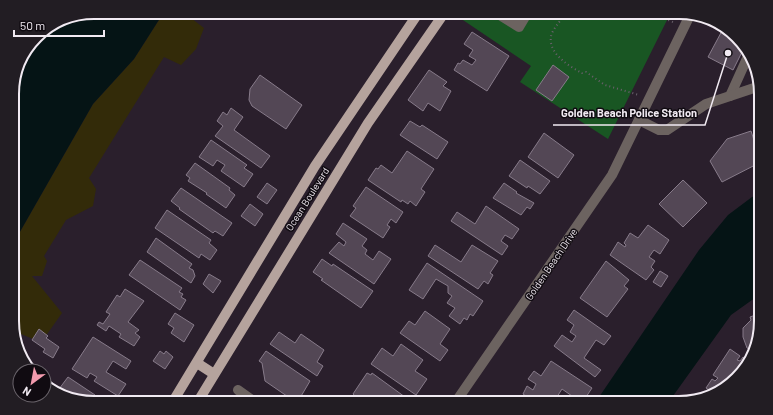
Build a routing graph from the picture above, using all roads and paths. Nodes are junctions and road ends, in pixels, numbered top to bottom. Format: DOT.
graph roads {
  1 [pos="414,19"];
  2 [pos="440,19"];
  3 [pos="506,19"];
  4 [pos="524,19"];
  5 [pos="562,19"];
  6 [pos="666,19"];
  7 [pos="688,20"];
  8 [pos="684,28"];
  9 [pos="746,61"];
  10 [pos="753,88"];
  11 [pos="730,96"];
  12 [pos="649,100"];
  13 [pos="639,120"];
  14 [pos="197,363"];
  15 [pos="214,374"];
  16 [pos="238,390"];
  17 [pos="176,396"];
  18 [pos="201,396"];
  19 [pos="246,396"];
  20 [pos="460,396"];
  1 -- 14 [label="main road, Ocean Boulevard"];
  2 -- 15 [label="main road, Ocean Boulevard"];
  3 -- 4 [label="street"];
  5 -- 12 [label="path"];
  6 -- 8 [label="path"];
  7 -- 8 [label="street, Golden Beach Drive"];
  8 -- 12 [label="street, Golden Beach Drive"];
  9 -- 11 [label="street"];
  10 -- 11 [label="street"];
  11 -- 13 [label="street"];
  12 -- 13 [label="street, Golden Beach Drive"];
  13 -- 20 [label="street, Golden Beach Drive"];
  14 -- 15 [label="main road"];
  14 -- 17 [label="main road, Ocean Boulevard"];
  15 -- 18 [label="main road, Ocean Boulevard"];
  16 -- 19 [label="street"];
}
